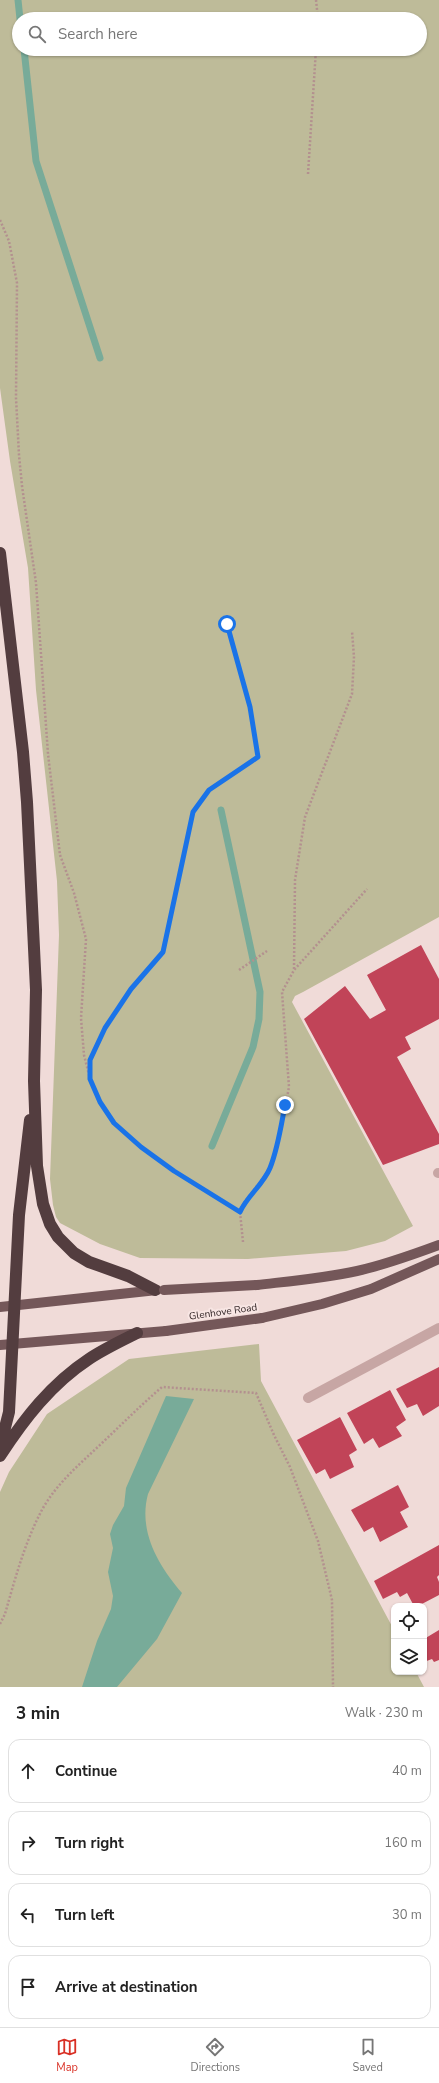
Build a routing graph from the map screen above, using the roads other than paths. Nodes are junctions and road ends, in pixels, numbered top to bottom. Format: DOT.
graph roads {
  1 [pos="0,553"];
  2 [pos="34,1081"];
  3 [pos="439,1245"];
  4 [pos="439,1259"];
  5 [pos="160,1290"];
  6 [pos="14,1305"];
  7 [pos="0,1307"];
  8 [pos="439,1328"];
  9 [pos="137,1333"];
  10 [pos="6,1344"];
  11 [pos="308,1398"];
  12 [pos="0,1447"];
  13 [pos="0,1456"];
  1 -- 2 [label="highway"];
  2 -- 5 [label="highway"];
  2 -- 6 [label="highway"];
  3 -- 5 [label="main road, bridge"];
  4 -- 9 [label="main road, Glenhove Road, bridge"];
  5 -- 6 [label="main road"];
  6 -- 7 [label="main road"];
  6 -- 10 [label="highway"];
  8 -- 11 [label="lane"];
  9 -- 10 [label="main road, Glenhove Road"];
  9 -- 13 [label="highway"];
  10 -- 12 [label="highway"];
}
